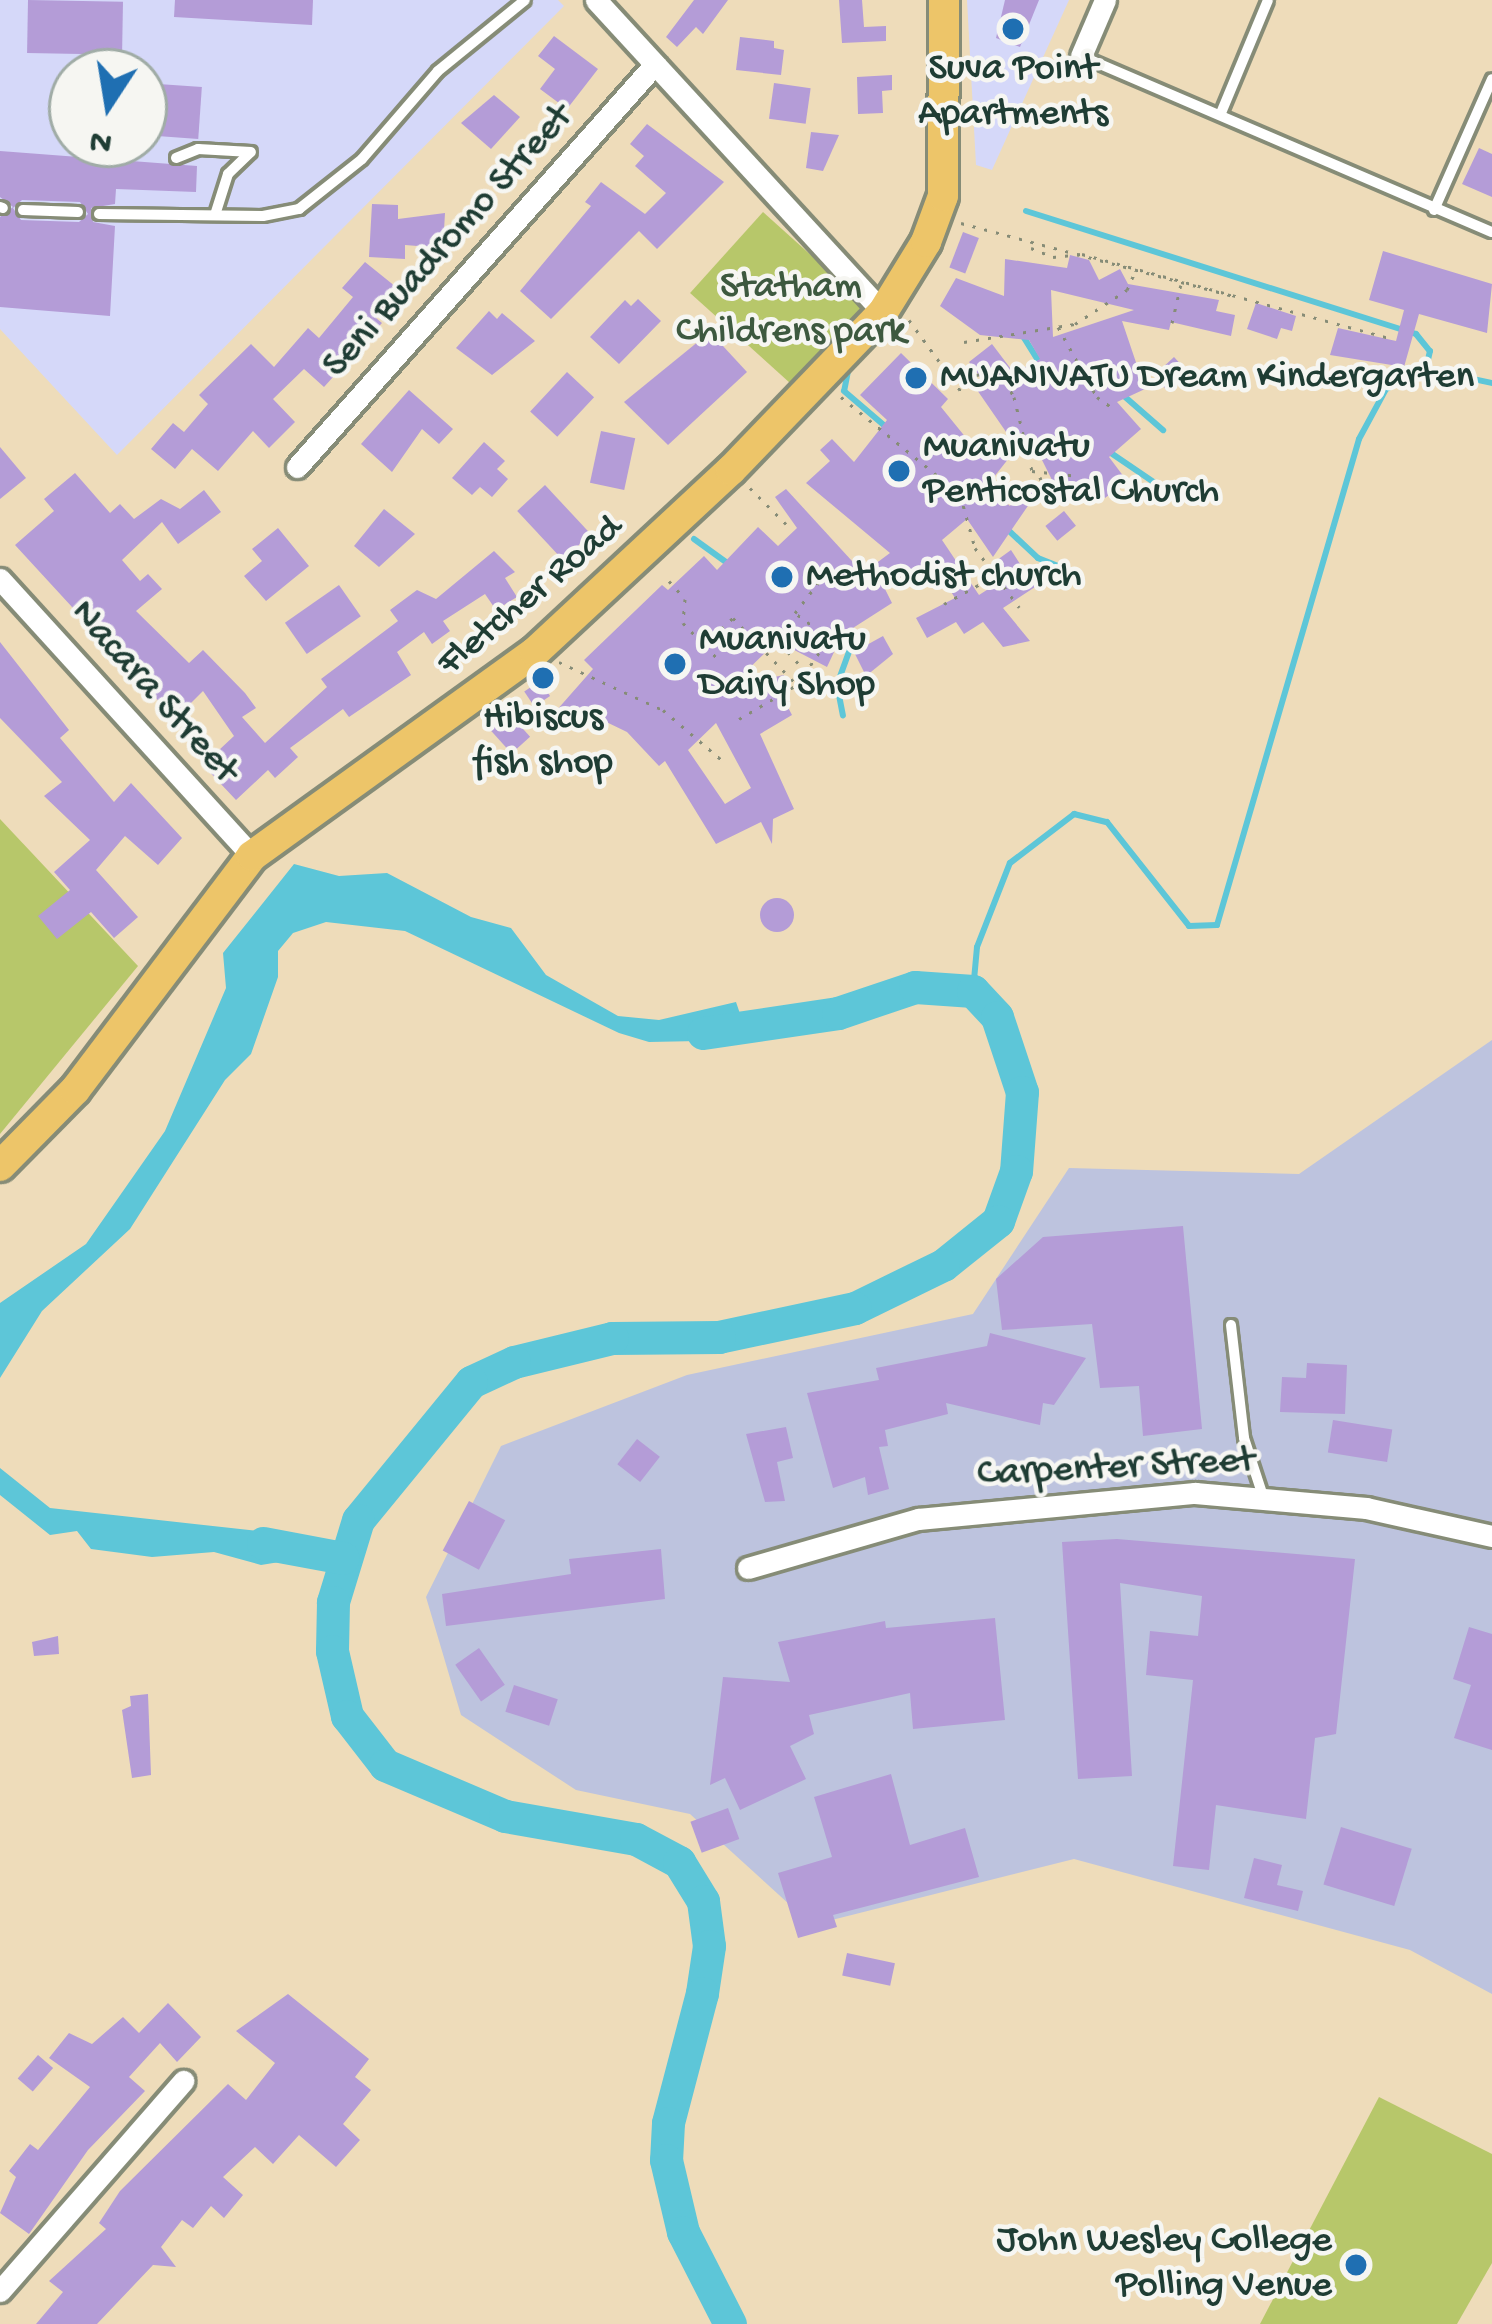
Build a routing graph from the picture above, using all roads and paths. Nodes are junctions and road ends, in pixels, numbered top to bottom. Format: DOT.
graph roads {
  1 [pos="505,0"];
  2 [pos="596,0"];
  3 [pos="944,0"];
  4 [pos="1105,0"];
  5 [pos="1268,0"];
  6 [pos="522,3"];
  7 [pos="1081,56"];
  8 [pos="655,64"];
  9 [pos="1492,79"];
  10 [pos="1221,113"];
  11 [pos="176,158"];
  12 [pos="171,198"];
  13 [pos="1434,209"];
  14 [pos="23,210"];
  15 [pos="78,212"];
  16 [pos="99,214"];
  17 [pos="173,214"];
  18 [pos="215,215"];
  19 [pos="936,217"];
  20 [pos="1492,232"];
  21 [pos="1031,248"];
  22 [pos="1136,271"];
  23 [pos="1180,285"];
  24 [pos="1234,296"];
  25 [pos="886,308"];
  26 [pos="1172,322"];
  27 [pos="1057,326"];
  28 [pos="1390,338"];
  29 [pos="964,342"];
  30 [pos="976,375"];
  31 [pos="963,394"];
  32 [pos="841,397"];
  33 [pos="1113,408"];
  34 [pos="297,467"];
  35 [pos="731,470"];
  36 [pos="1040,475"];
  37 [pos="1079,476"];
  38 [pos="1052,510"];
  39 [pos="786,524"];
  40 [pos="826,574"];
  41 [pos="995,576"];
  42 [pos="0,579"];
  43 [pos="668,581"];
  44 [pos="944,604"];
  45 [pos="1019,607"];
  46 [pos="704,645"];
  47 [pos="536,652"];
  48 [pos="788,652"];
  49 [pos="717,658"];
  50 [pos="809,675"];
  51 [pos="797,685"];
  52 [pos="739,719"];
  53 [pos="724,762"];
  54 [pos="252,856"];
  55 [pos="0,1166"];
  56 [pos="1231,1325"];
  57 [pos="1263,1496"];
  58 [pos="1492,1536"];
  59 [pos="748,1568"];
  60 [pos="183,2081"];
  61 [pos="0,2255"];
  62 [pos="17,2272"];
  63 [pos="0,2291"];
  1 -- 6 [label="lane"];
  2 -- 8 [label="street"];
  3 -- 19 [label="main road, Fletcher Road"];
  4 -- 7 [label="street"];
  5 -- 10 [label="lane"];
  6 -- 18 [label="lane"];
  7 -- 10 [label="lane"];
  8 -- 25 [label="street"];
  8 -- 34 [label="street, Seni Buadromo Street"];
  9 -- 13 [label="lane"];
  10 -- 13 [label="lane"];
  11 -- 18 [label="lane"];
  12 -- 17 [label="lane"];
  13 -- 20 [label="lane"];
  14 -- 15 [label="lane"];
  16 -- 17 [label="lane"];
  17 -- 18 [label="lane"];
  19 -- 24 [label="path"];
  19 -- 25 [label="main road, Fletcher Road"];
  21 -- 22 [label="path"];
  22 -- 23 [label="path"];
  22 -- 27 [label="path"];
  23 -- 26 [label="path"];
  23 -- 28 [label="path"];
  25 -- 31 [label="path"];
  25 -- 35 [label="main road, Fletcher Road"];
  27 -- 29 [label="path"];
  27 -- 33 [label="path"];
  30 -- 36 [label="path"];
  32 -- 41 [label="path"];
  35 -- 39 [label="path"];
  35 -- 47 [label="main road, Fletcher Road"];
  36 -- 37 [label="path"];
  36 -- 38 [label="path"];
  40 -- 50 [label="path"];
  41 -- 44 [label="path"];
  41 -- 45 [label="path"];
  42 -- 54 [label="street, Nacara Street"];
  43 -- 46 [label="path"];
  46 -- 49 [label="path"];
  46 -- 51 [label="path"];
  47 -- 53 [label="path"];
  47 -- 54 [label="main road, Fletcher Road"];
  48 -- 50 [label="path"];
  50 -- 51 [label="path"];
  51 -- 52 [label="path"];
  54 -- 55 [label="main road, Fletcher Road"];
  56 -- 57 [label="lane"];
  57 -- 58 [label="street, Carpenter Street"];
  57 -- 59 [label="street, Carpenter Street"];
  60 -- 62 [label="street"];
  61 -- 62 [label="street"];
  62 -- 63 [label="street"];
}
